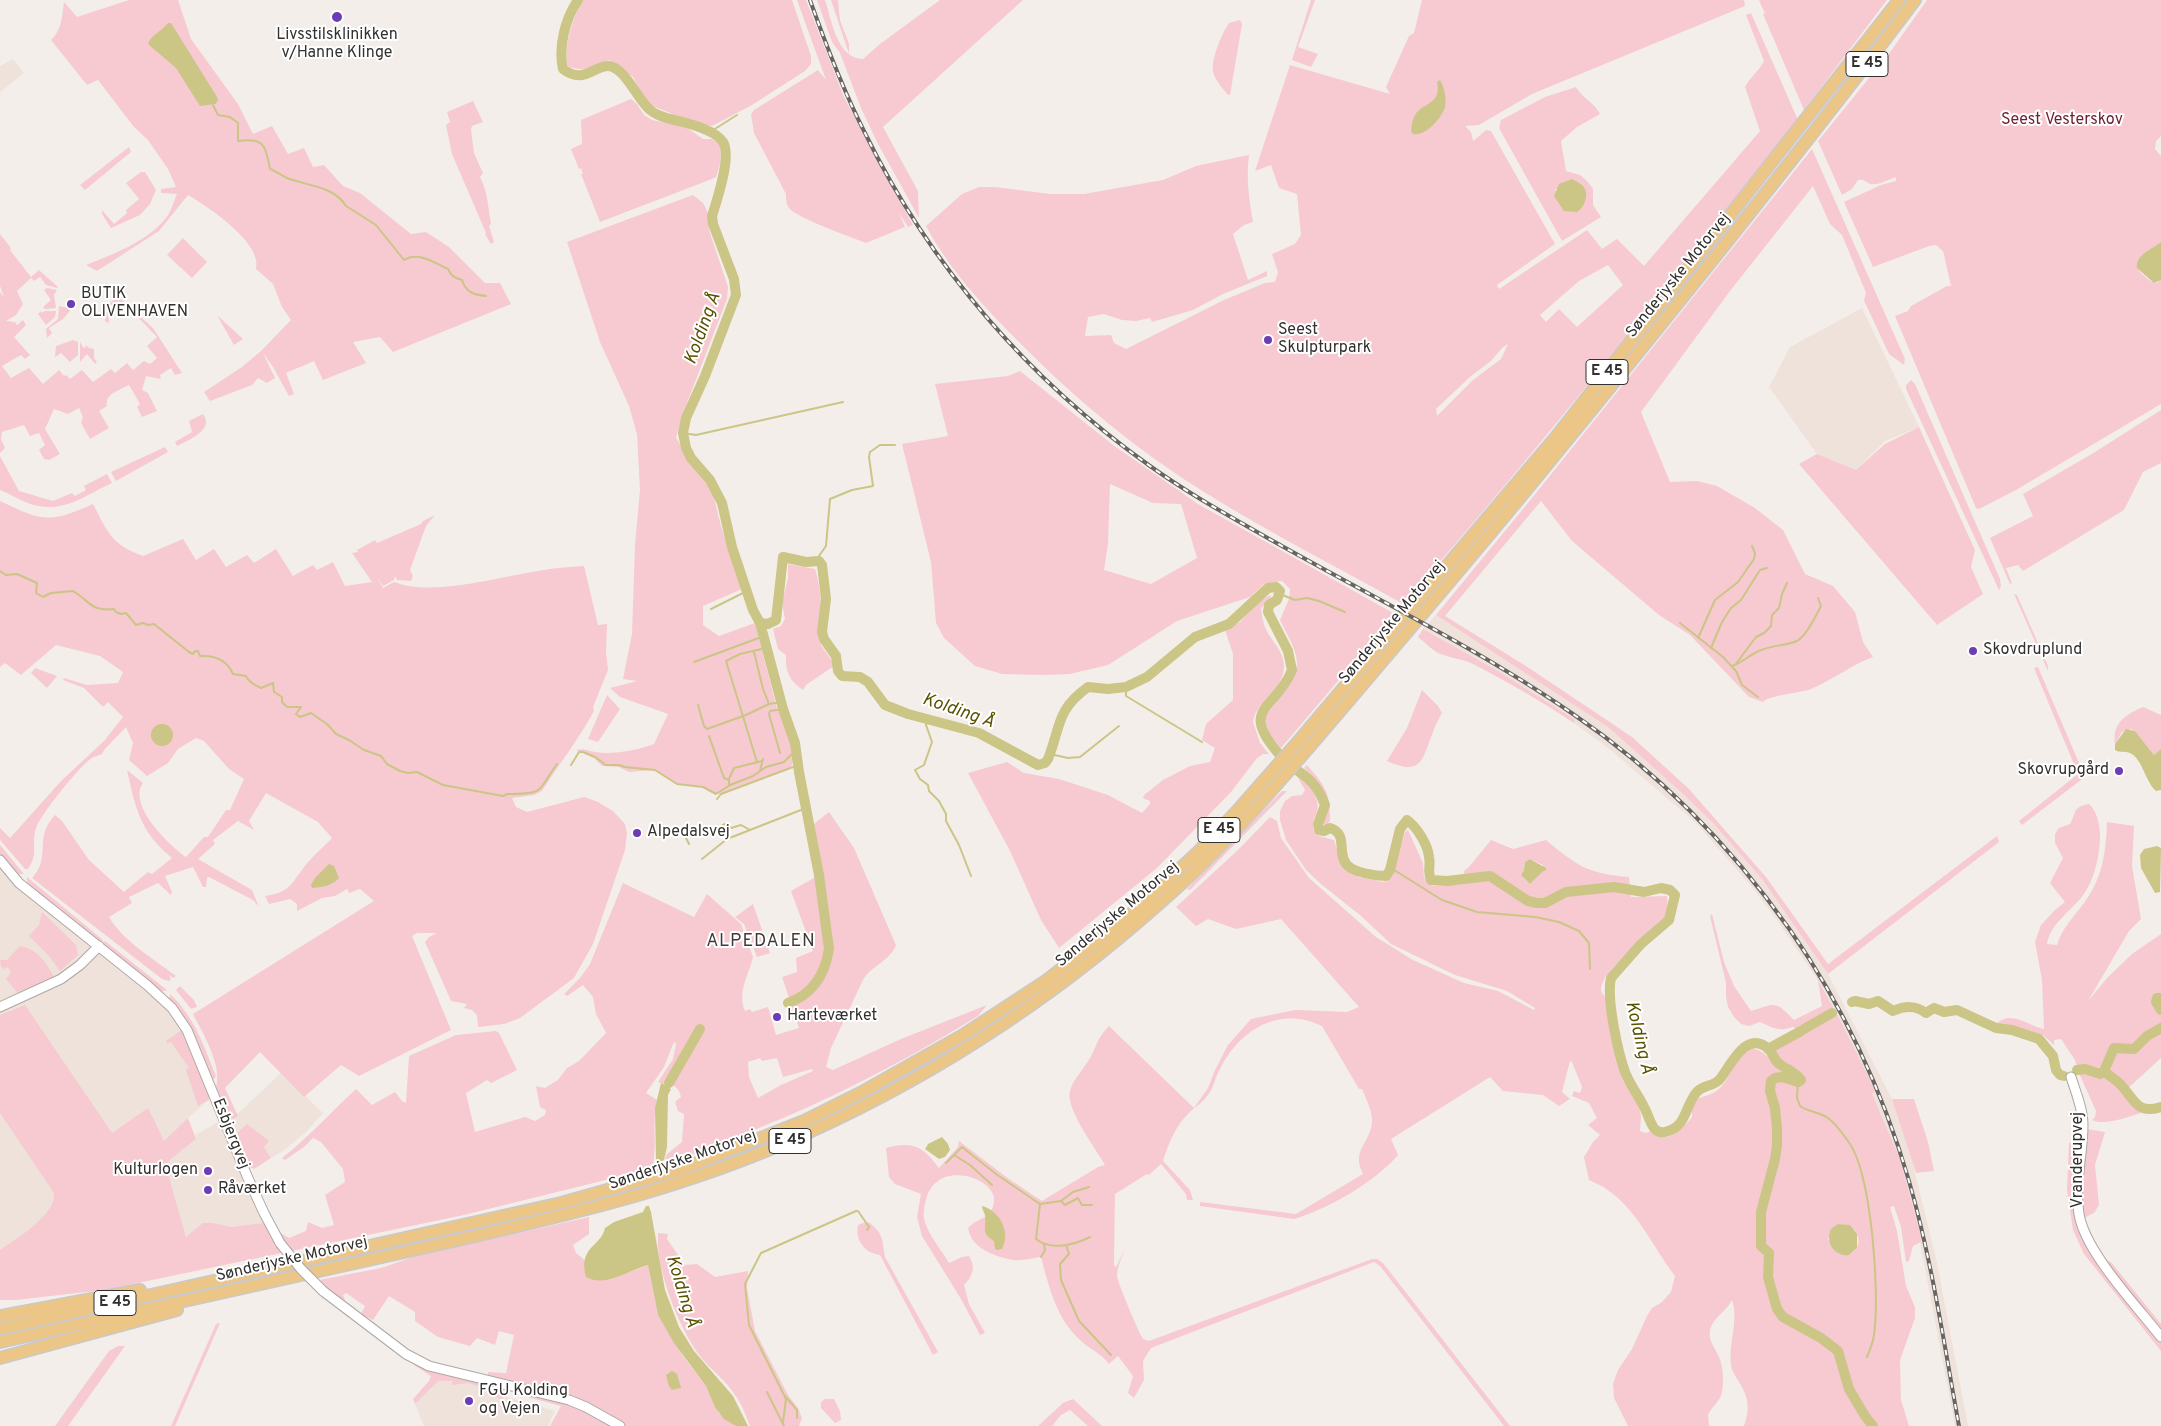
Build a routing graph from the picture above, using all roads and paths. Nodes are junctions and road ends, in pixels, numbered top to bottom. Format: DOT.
graph roads {
  1 [pos="1899,0"];
  2 [pos="1915,0"];
  3 [pos="0,860"];
  4 [pos="99,946"];
  5 [pos="0,1007"];
  6 [pos="2071,1077"];
  7 [pos="336,1267"];
  8 [pos="231,1277"];
  9 [pos="63,1304"];
  10 [pos="0,1309"];
  11 [pos="0,1316"];
  12 [pos="0,1329"];
  13 [pos="76,1336"];
  14 [pos="2161,1338"];
  15 [pos="0,1342"];
  16 [pos="0,1352"];
  17 [pos="0,1358"];
  18 [pos="620,1426"];
  1 -- 8 [label="highway, Sønderjyske Motorvej / E 45"];
  2 -- 7 [label="highway, Sønderjyske Motorvej / E 45"];
  3 -- 4 [label="main road, Esbjergvej"];
  4 -- 5 [label="main road"];
  4 -- 18 [label="main road, Esbjergvej, bridge"];
  6 -- 14 [label="main road, Vranderupvej"];
  7 -- 13 [label="highway"];
  7 -- 15 [label="highway, Sønderjyske Motorvej / E 45"];
  8 -- 9 [label="highway"];
  8 -- 12 [label="highway, Sønderjyske Motorvej / E 45"];
  9 -- 10 [label="highway"];
  9 -- 11 [label="highway"];
  13 -- 16 [label="highway"];
  13 -- 17 [label="highway"];
}
